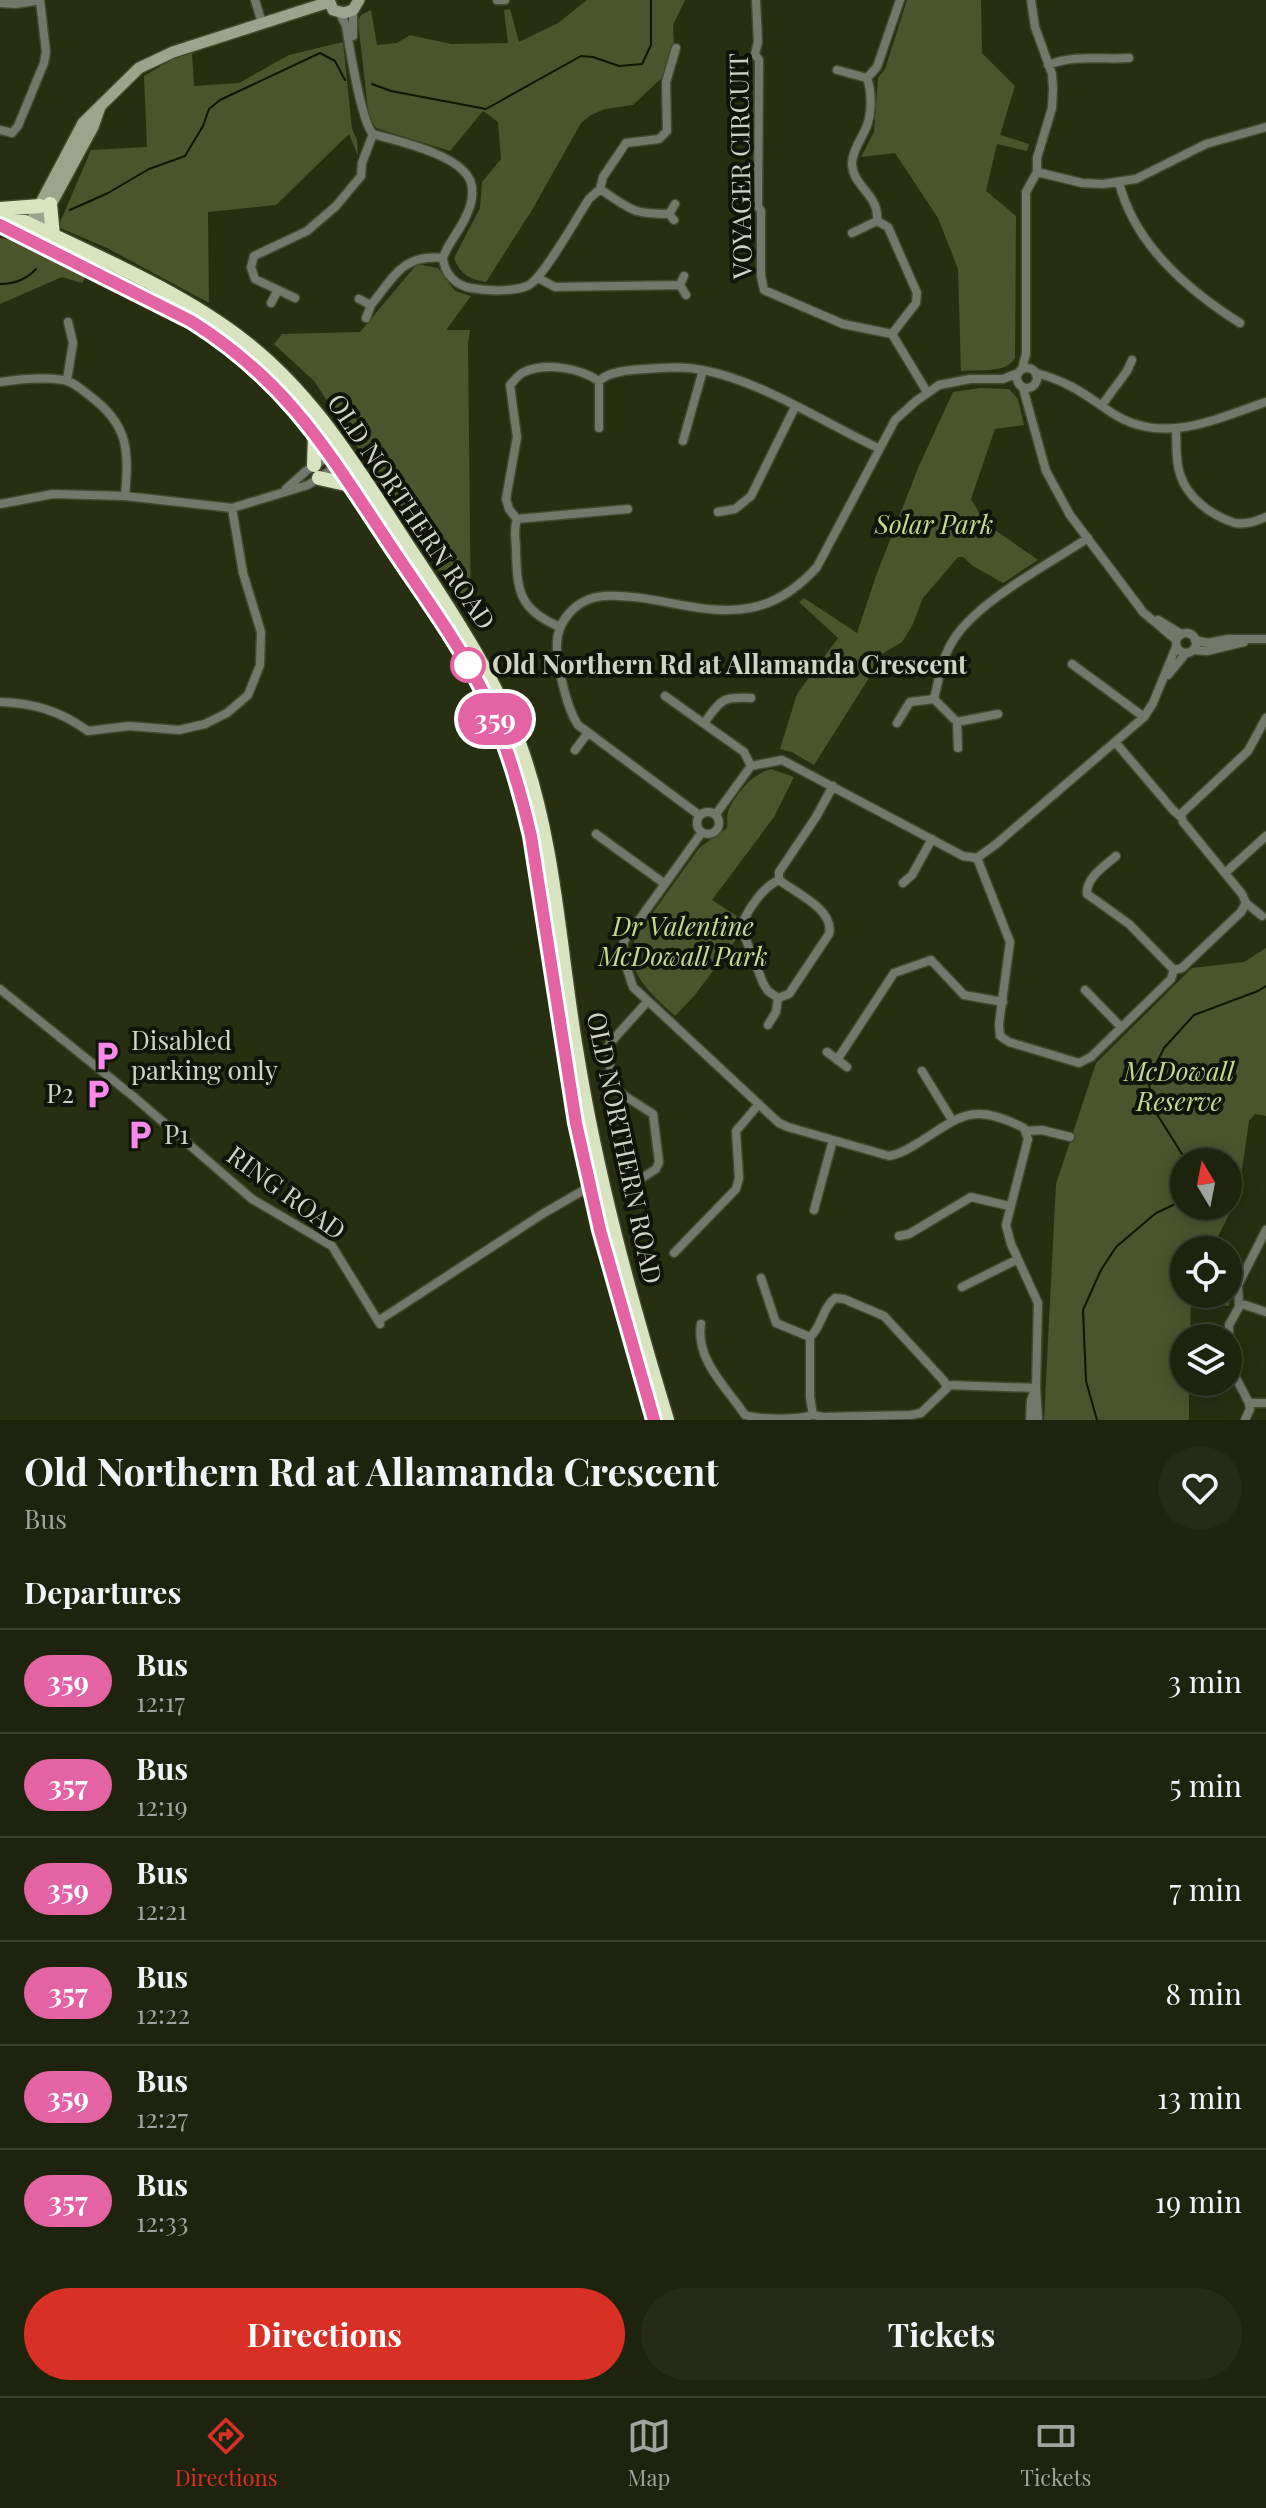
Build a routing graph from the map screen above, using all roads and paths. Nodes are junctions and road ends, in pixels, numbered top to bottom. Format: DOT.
graph roads {
  1 [pos="40,0"];
  2 [pos="255,0"];
  3 [pos="497,0"];
  4 [pos="505,0"];
  5 [pos="754,0"];
  6 [pos="900,0"];
  7 [pos="1031,0"];
  8 [pos="329,1"];
  9 [pos="0,3"];
  10 [pos="356,5"];
  11 [pos="340,13"];
  12 [pos="262,23"];
  13 [pos="676,48"];
  14 [pos="1129,58"];
  15 [pos="1048,65"];
  16 [pos="356,68"];
  17 [pos="837,70"];
  18 [pos="867,78"];
  19 [pos="1266,127"];
  20 [pos="0,130"];
  21 [pos="373,134"];
  22 [pos="1037,172"];
  23 [pos="1119,182"];
  24 [pos="600,189"];
  25 [pos="675,204"];
  26 [pos="45,205"];
  27 [pos="0,210"];
  28 [pos="877,221"];
  29 [pos="0,225"];
  30 [pos="31,232"];
  31 [pos="852,233"];
  32 [pos="53,236"];
  33 [pos="443,258"];
  34 [pos="538,278"];
  35 [pos="278,290"];
  36 [pos="686,295"];
  37 [pos="295,298"];
  38 [pos="359,299"];
  39 [pos="271,303"];
  40 [pos="371,305"];
  41 [pos="366,318"];
  42 [pos="68,322"];
  43 [pos="1240,323"];
  44 [pos="892,334"];
  45 [pos="1132,360"];
  46 [pos="703,370"];
  47 [pos="1027,371"];
  48 [pos="1003,379"];
  49 [pos="1052,379"];
  50 [pos="67,380"];
  51 [pos="599,381"];
  52 [pos="0,382"];
  53 [pos="1027,386"];
  54 [pos="927,392"];
  55 [pos="1266,402"];
  56 [pos="1102,405"];
  57 [pos="795,407"];
  58 [pos="599,428"];
  59 [pos="1176,430"];
  60 [pos="315,433"];
  61 [pos="683,441"];
  62 [pos="878,448"];
  63 [pos="340,456"];
  64 [pos="317,472"];
  65 [pos="350,485"];
  66 [pos="286,490"];
  67 [pos="125,496"];
  68 [pos="0,504"];
  69 [pos="232,508"];
  70 [pos="628,509"];
  71 [pos="718,512"];
  72 [pos="1266,517"];
  73 [pos="517,519"];
  74 [pos="1088,538"];
  75 [pos="560,627"];
  76 [pos="1263,639"];
  77 [pos="1178,640"];
  78 [pos="1195,640"];
  79 [pos="1189,652"];
  80 [pos="1072,664"];
  81 [pos="1163,682"];
  82 [pos="665,696"];
  83 [pos="751,698"];
  84 [pos="934,699"];
  85 [pos="0,702"];
  86 [pos="998,714"];
  87 [pos="1144,717"];
  88 [pos="1266,718"];
  89 [pos="957,722"];
  90 [pos="704,723"];
  91 [pos="897,723"];
  92 [pos="587,734"];
  93 [pos="1116,743"];
  94 [pos="958,748"];
  95 [pos="575,750"];
  96 [pos="751,766"];
  97 [pos="833,786"];
  98 [pos="716,814"];
  99 [pos="699,815"];
  100 [pos="1180,815"];
  101 [pos="702,832"];
  102 [pos="596,834"];
  103 [pos="1266,836"];
  104 [pos="932,839"];
  105 [pos="1116,856"];
  106 [pos="977,858"];
  107 [pos="1225,873"];
  108 [pos="779,880"];
  109 [pos="903,883"];
  110 [pos="665,884"];
  111 [pos="1246,903"];
  112 [pos="1262,916"];
  113 [pos="1174,970"];
  114 [pos="0,989"];
  115 [pos="1085,990"];
  116 [pos="778,998"];
  117 [pos="647,1002"];
  118 [pos="1003,1002"];
  119 [pos="768,1025"];
  120 [pos="1121,1027"];
  121 [pos="827,1052"];
  122 [pos="837,1060"];
  123 [pos="847,1067"];
  124 [pos="922,1071"];
  125 [pos="759,1104"];
  126 [pos="952,1120"];
  127 [pos="1026,1131"];
  128 [pos="1070,1137"];
  129 [pos="833,1140"];
  130 [pos="596,1183"];
  131 [pos="631,1185"];
  132 [pos="1009,1206"];
  133 [pos="814,1210"];
  134 [pos="1266,1230"];
  135 [pos="899,1236"];
  136 [pos="674,1253"];
  137 [pos="1018,1259"];
  138 [pos="1242,1277"];
  139 [pos="761,1278"];
  140 [pos="962,1287"];
  141 [pos="1242,1304"];
  142 [pos="1236,1308"];
  143 [pos="1266,1312"];
  144 [pos="701,1324"];
  145 [pos="810,1337"];
  146 [pos="947,1385"];
  147 [pos="1036,1388"];
  148 [pos="1249,1403"];
  149 [pos="1266,1403"];
  150 [pos="813,1415"];
  151 [pos="654,1420"];
  152 [pos="667,1420"];
  153 [pos="1030,1420"];
  154 [pos="1038,1420"];
  155 [pos="1245,1420"];
  1 -- 9 [label="street"];
  1 -- 20 [label="street"];
  2 -- 12 [label="street"];
  3 -- 4 [label="street"];
  5 -- 44 [label="street, VOYAGER CIRCUIT"];
  6 -- 18 [label="street"];
  7 -- 15 [label="street"];
  8 -- 11 [label="street"];
  8 -- 12 [label="street"];
  10 -- 11 [label="street"];
  10 -- 16 [label="street"];
  11 -- 16 [label="street"];
  12 -- 26 [label="street"];
  13 -- 24 [label="street"];
  14 -- 15 [label="street"];
  15 -- 22 [label="street"];
  16 -- 21 [label="street"];
  17 -- 18 [label="street"];
  18 -- 28 [label="street"];
  19 -- 23 [label="street"];
  21 -- 33 [label="street"];
  21 -- 35 [label="street"];
  22 -- 23 [label="street"];
  22 -- 47 [label="street"];
  23 -- 43 [label="street"];
  24 -- 25 [label="street"];
  24 -- 34 [label="street"];
  26 -- 27 [label="highway"];
  26 -- 30 [label="street"];
  26 -- 32 [label="highway"];
  27 -- 30 [label="highway, OLD NORTHERN ROAD"];
  28 -- 31 [label="street"];
  28 -- 44 [label="street"];
  29 -- 30 [label="highway, OLD NORTHERN ROAD"];
  30 -- 32 [label="highway, OLD NORTHERN ROAD"];
  30 -- 60 [label="highway, OLD NORTHERN ROAD"];
  32 -- 63 [label="highway, OLD NORTHERN ROAD"];
  33 -- 34 [label="street"];
  33 -- 40 [label="street"];
  34 -- 36 [label="street"];
  35 -- 37 [label="street"];
  35 -- 39 [label="street"];
  38 -- 40 [label="street"];
  40 -- 41 [label="street"];
  42 -- 50 [label="street"];
  44 -- 54 [label="street"];
  45 -- 56 [label="street"];
  46 -- 51 [label="street"];
  46 -- 57 [label="street"];
  46 -- 61 [label="street"];
  47 -- 48 [label="street"];
  47 -- 49 [label="street"];
  47 -- 53 [label="street"];
  47 -- 53 [label="street"];
  48 -- 53 [label="street"];
  48 -- 54 [label="street"];
  49 -- 53 [label="street"];
  49 -- 56 [label="street"];
  50 -- 52 [label="street"];
  50 -- 67 [label="street"];
  51 -- 58 [label="street"];
  51 -- 73 [label="street"];
  53 -- 74 [label="street"];
  54 -- 62 [label="street"];
  55 -- 59 [label="street"];
  56 -- 59 [label="street"];
  57 -- 62 [label="street"];
  57 -- 71 [label="street"];
  59 -- 72 [label="street"];
  60 -- 63 [label="highway, OLD NORTHERN ROAD"];
  60 -- 64 [label="highway"];
  62 -- 75 [label="street"];
  63 -- 64 [label="street"];
  63 -- 64 [label="street"];
  63 -- 65 [label="highway, OLD NORTHERN ROAD"];
  63 -- 130 [label="highway, OLD NORTHERN ROAD"];
  64 -- 65 [label="highway"];
  64 -- 66 [label="street"];
  64 -- 66 [label="street"];
  65 -- 130 [label="highway, OLD NORTHERN ROAD"];
  66 -- 69 [label="street"];
  67 -- 68 [label="street"];
  67 -- 69 [label="street"];
  69 -- 85 [label="street"];
  70 -- 73 [label="street"];
  73 -- 75 [label="street"];
  74 -- 77 [label="street"];
  74 -- 84 [label="street"];
  75 -- 92 [label="street"];
  76 -- 78 [label="street"];
  76 -- 79 [label="street"];
  77 -- 78 [label="street"];
  77 -- 79 [label="street"];
  77 -- 81 [label="street"];
  78 -- 79 [label="street"];
  79 -- 81 [label="street"];
  80 -- 87 [label="street"];
  81 -- 87 [label="street"];
  82 -- 90 [label="street"];
  83 -- 90 [label="street"];
  84 -- 89 [label="street"];
  84 -- 91 [label="street"];
  86 -- 89 [label="street"];
  87 -- 93 [label="street"];
  88 -- 100 [label="street"];
  89 -- 94 [label="street"];
  90 -- 96 [label="street"];
  92 -- 95 [label="street"];
  92 -- 99 [label="street"];
  93 -- 100 [label="street"];
  93 -- 106 [label="street"];
  96 -- 97 [label="street"];
  96 -- 98 [label="street"];
  97 -- 104 [label="street"];
  97 -- 108 [label="street"];
  98 -- 99 [label="street"];
  98 -- 101 [label="street"];
  99 -- 101 [label="street"];
  100 -- 107 [label="street"];
  101 -- 110 [label="street"];
  102 -- 110 [label="street"];
  103 -- 107 [label="street"];
  104 -- 106 [label="street"];
  104 -- 109 [label="street"];
  105 -- 113 [label="street"];
  106 -- 118 [label="street"];
  107 -- 111 [label="street"];
  108 -- 116 [label="street"];
  108 -- 116 [label="street"];
  110 -- 117 [label="street"];
  111 -- 112 [label="street"];
  111 -- 113 [label="street"];
  113 -- 120 [label="street"];
  114 -- 130 [label="street, RING ROAD"];
  115 -- 120 [label="street"];
  116 -- 119 [label="street"];
  117 -- 125 [label="street"];
  117 -- 131 [label="street"];
  118 -- 120 [label="street"];
  118 -- 122 [label="street"];
  121 -- 122 [label="street"];
  122 -- 123 [label="street"];
  124 -- 126 [label="street"];
  125 -- 129 [label="street"];
  125 -- 136 [label="street"];
  126 -- 127 [label="street"];
  126 -- 129 [label="street"];
  127 -- 128 [label="street"];
  127 -- 132 [label="street"];
  129 -- 133 [label="street"];
  130 -- 151 [label="highway, OLD NORTHERN ROAD"];
  130 -- 152 [label="highway, OLD NORTHERN ROAD"];
  132 -- 135 [label="street"];
  132 -- 137 [label="street"];
  134 -- 138 [label="street"];
  137 -- 140 [label="street"];
  137 -- 147 [label="street"];
  139 -- 145 [label="street"];
  141 -- 143 [label="street"];
  142 -- 148 [label="street"];
  144 -- 150 [label="street"];
  145 -- 146 [label="street"];
  145 -- 150 [label="street"];
  146 -- 147 [label="street"];
  146 -- 150 [label="street"];
  147 -- 153 [label="street"];
  147 -- 154 [label="street"];
  148 -- 149 [label="street"];
  148 -- 155 [label="street"];
}
